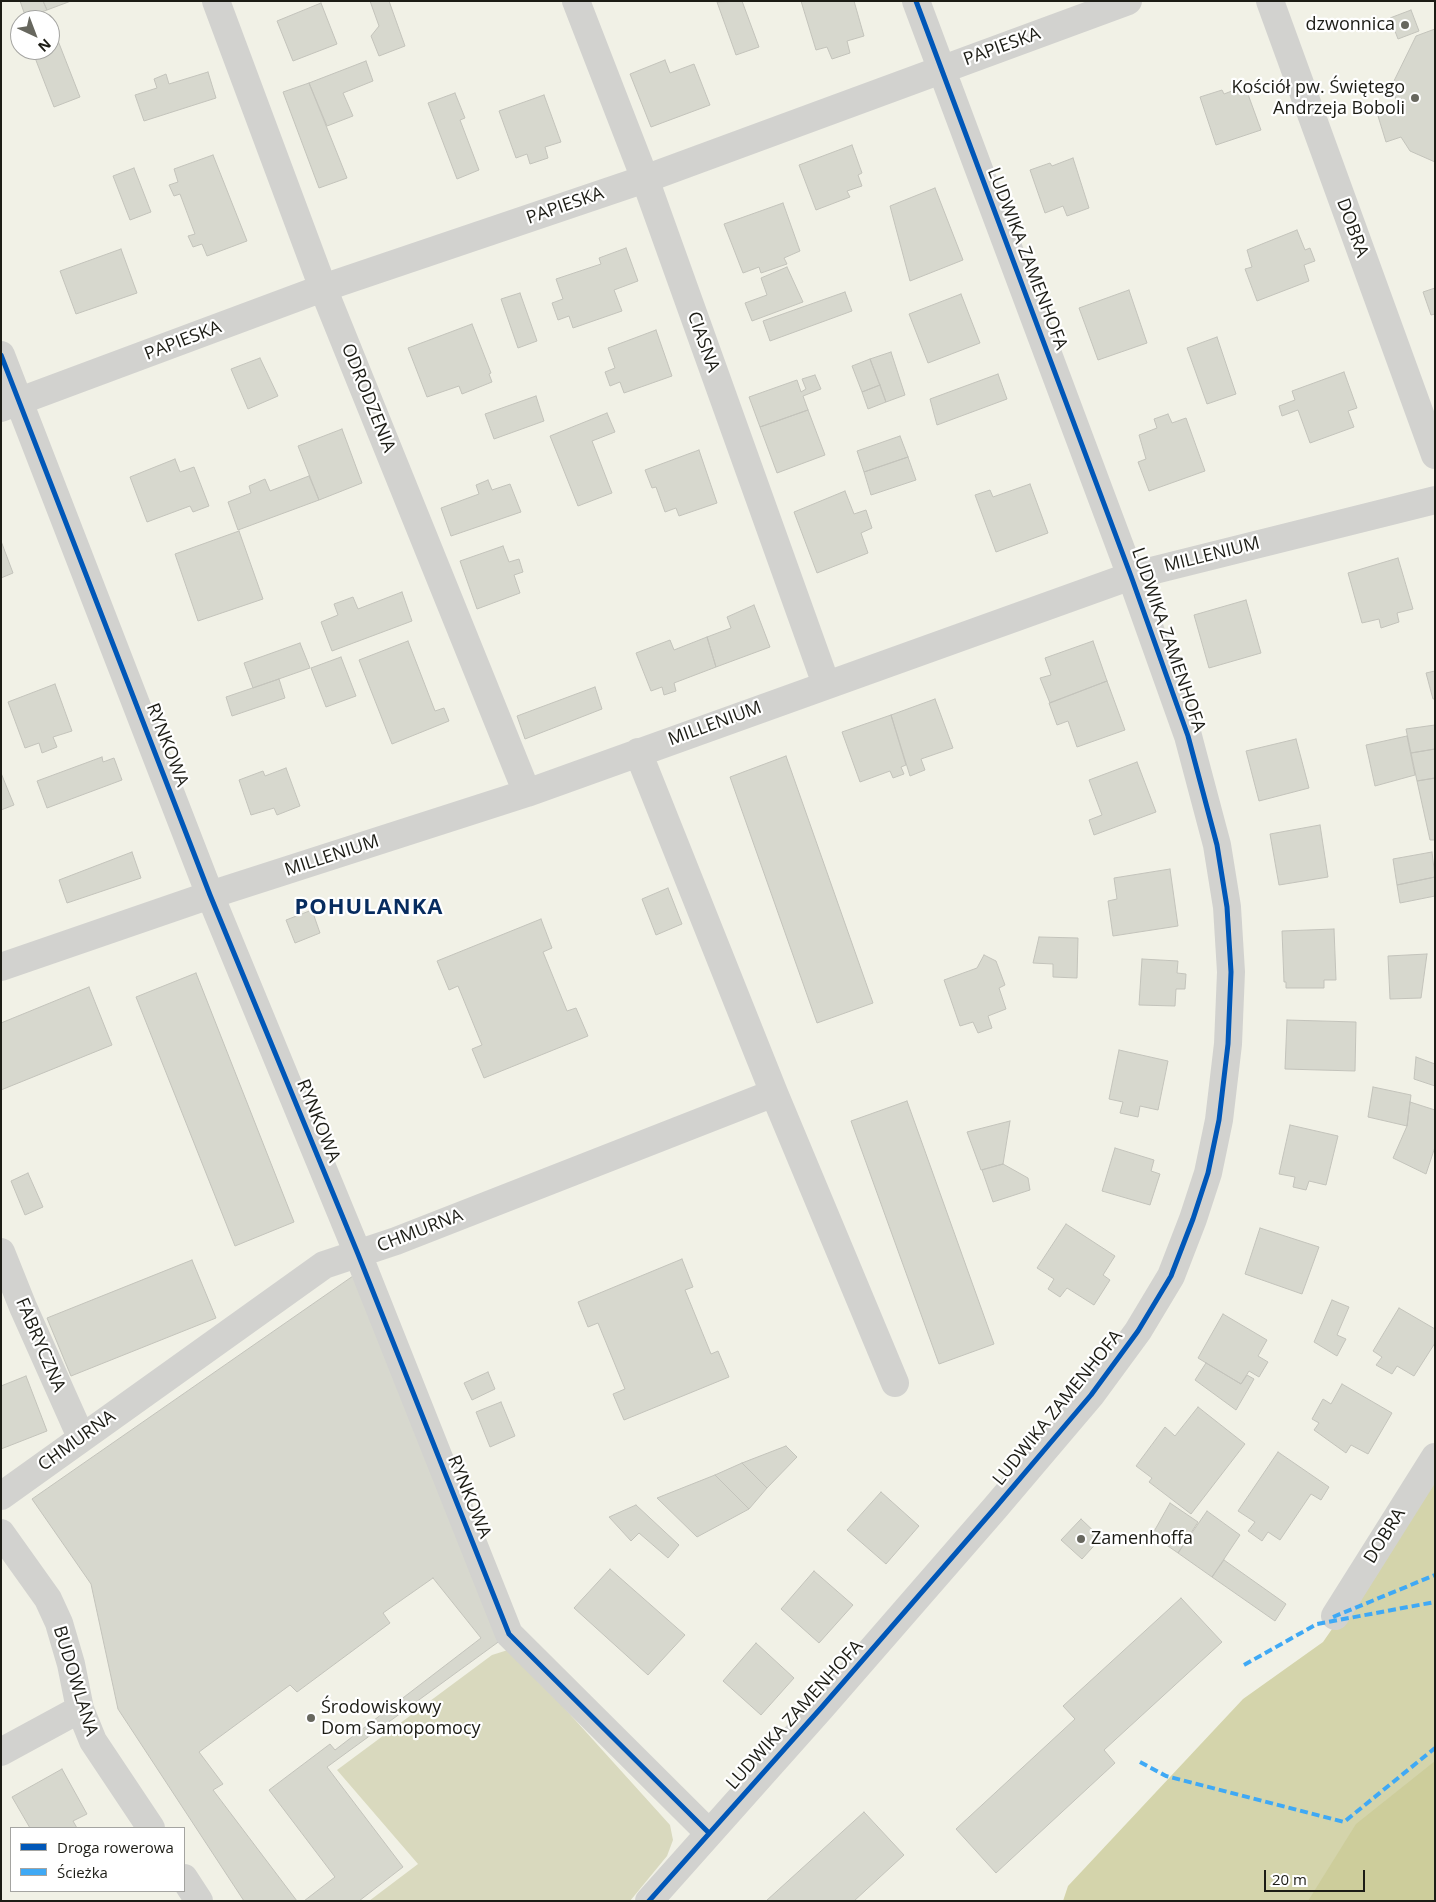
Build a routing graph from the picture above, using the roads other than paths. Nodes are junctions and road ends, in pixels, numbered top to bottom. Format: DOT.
graph roads {
  1 [pos="216,1"];
  2 [pos="576,1"];
  3 [pos="916,1"];
  4 [pos="1128,1"];
  5 [pos="1270,1"];
  6 [pos="942,70"];
  7 [pos="645,179"];
  8 [pos="323,288"];
  9 [pos="1,355"];
  10 [pos="11,405"];
  11 [pos="1435,455"];
  12 [pos="1435,500"];
  13 [pos="1131,576"];
  14 [pos="826,684"];
  15 [pos="638,752"];
  16 [pos="527,793"];
  17 [pos="210,895"];
  18 [pos="1,967"];
  19 [pos="774,1093"];
  20 [pos="1,1252"];
  21 [pos="358,1254"];
  22 [pos="895,1383"];
  23 [pos="81,1438"];
  24 [pos="1435,1457"];
  25 [pos="1,1496"];
  26 [pos="1,1533"];
  27 [pos="1335,1616"];
  28 [pos="80,1709"];
  29 [pos="1,1752"];
  30 [pos="149,1827"];
  31 [pos="708,1832"];
  32 [pos="185,1880"];
  33 [pos="199,1901"];
  34 [pos="649,1901"];
  1 -- 8 [label="street, ODRODZENIA"];
  2 -- 7 [label="street, CIASNA"];
  3 -- 6 [label="street, LUDWIKA ZAMENHOFA"];
  4 -- 6 [label="street, PAPIESKA"];
  5 -- 11 [label="street, DOBRA"];
  6 -- 7 [label="street, PAPIESKA"];
  6 -- 13 [label="street, LUDWIKA ZAMENHOFA"];
  7 -- 8 [label="street, PAPIESKA"];
  7 -- 14 [label="street, CIASNA"];
  8 -- 10 [label="street, PAPIESKA"];
  8 -- 16 [label="street, ODRODZENIA"];
  9 -- 10 [label="street, RYNKOWA"];
  10 -- 17 [label="street, RYNKOWA"];
  12 -- 13 [label="street, MILLENIUM"];
  13 -- 14 [label="street, MILLENIUM"];
  13 -- 31 [label="street, LUDWIKA ZAMENHOFA"];
  14 -- 15 [label="street, MILLENIUM"];
  15 -- 16 [label="street, MILLENIUM"];
  15 -- 19 [label="street"];
  16 -- 17 [label="street, MILLENIUM"];
  17 -- 18 [label="street, MILLENIUM"];
  17 -- 21 [label="street, RYNKOWA"];
  19 -- 21 [label="street, CHMURNA"];
  19 -- 22 [label="street"];
  20 -- 23 [label="street, FABRYCZNA"];
  21 -- 23 [label="street, CHMURNA"];
  21 -- 31 [label="street, RYNKOWA"];
  23 -- 25 [label="street, CHMURNA"];
  24 -- 27 [label="street, DOBRA"];
  26 -- 28 [label="street, BUDOWLANA"];
  28 -- 29 [label="street"];
  28 -- 30 [label="street, BUDOWLANA"];
  31 -- 34 [label="street, LUDWIKA ZAMENHOFA"];
  32 -- 33 [label="street"];
}
